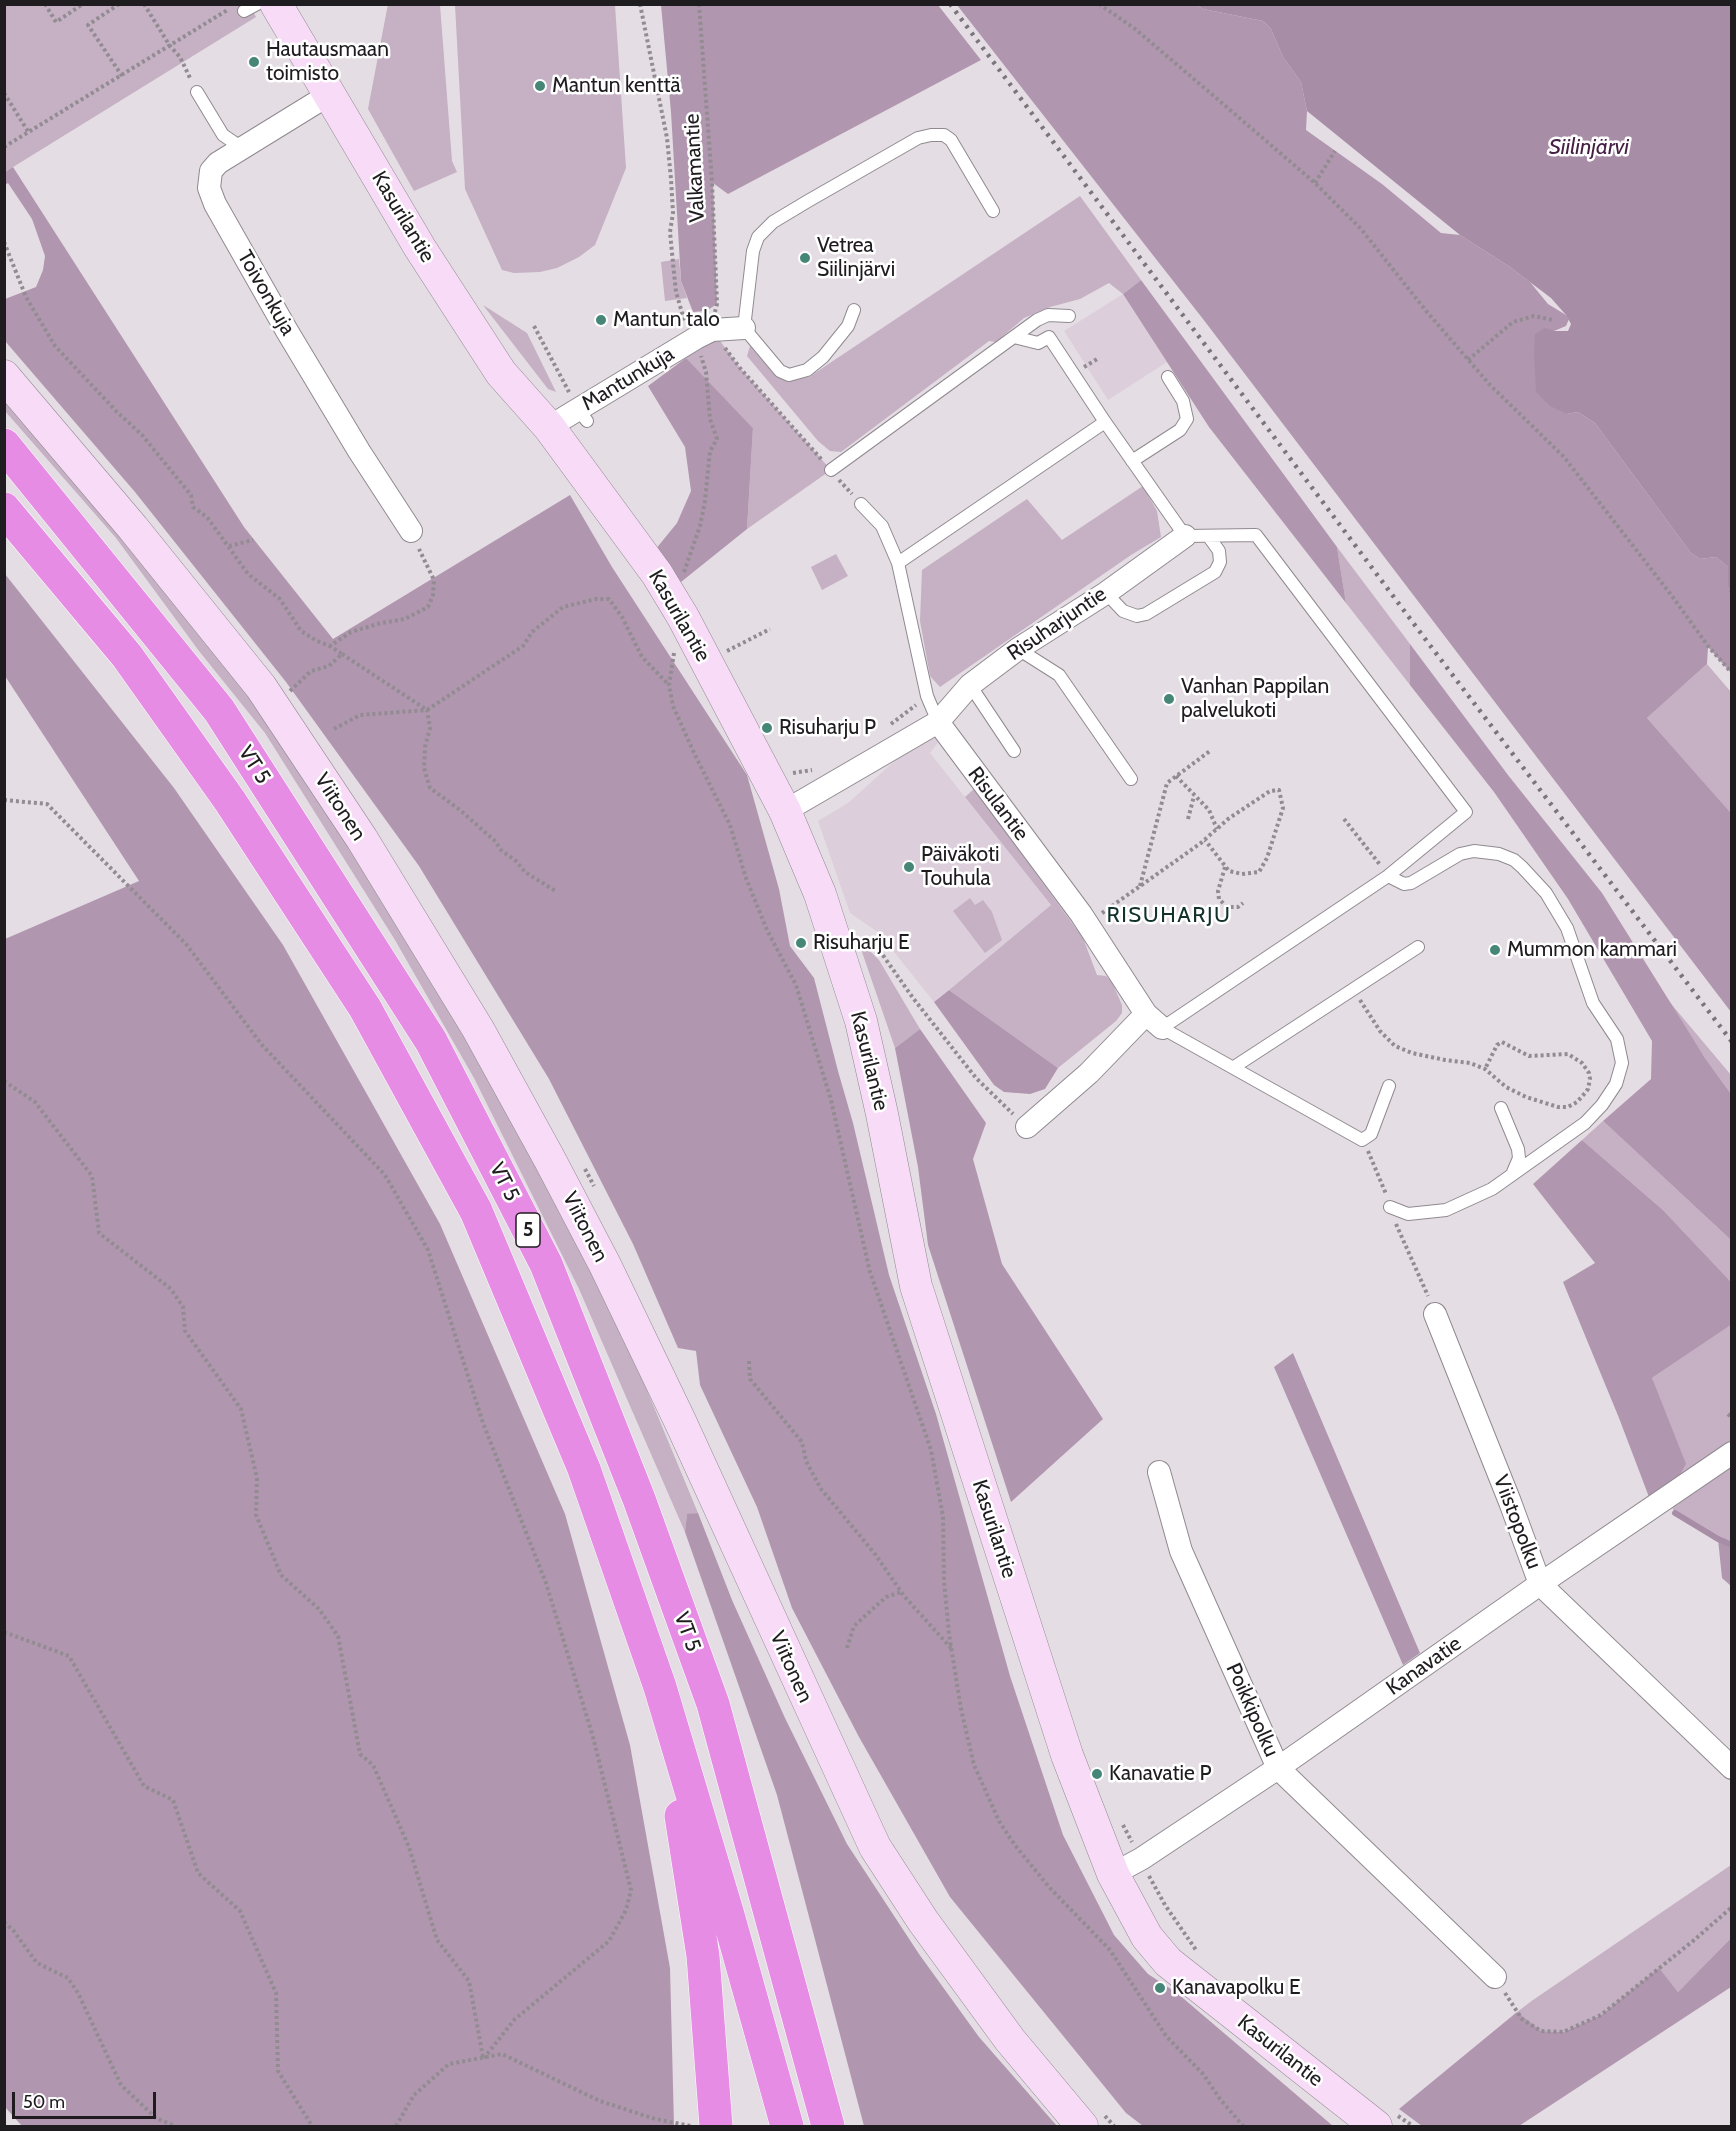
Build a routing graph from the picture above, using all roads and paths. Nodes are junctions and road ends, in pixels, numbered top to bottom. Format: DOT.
graph roads {
  1 [pos="45,4"];
  2 [pos="83,4"];
  3 [pos="119,4"];
  4 [pos="144,4"];
  5 [pos="257,4"];
  6 [pos="276,4"];
  7 [pos="640,4"];
  8 [pos="699,4"];
  9 [pos="1099,4"];
  10 [pos="244,11"];
  11 [pos="170,46"];
  12 [pos="122,76"];
  13 [pos="196,92"];
  14 [pos="4,93"];
  15 [pos="330,94"];
  16 [pos="29,133"];
  17 [pos="4,147"];
  18 [pos="242,148"];
  19 [pos="1335,151"];
  20 [pos="1314,183"];
  21 [pos="993,211"];
  22 [pos="4,242"];
  23 [pos="854,310"];
  24 [pos="1069,316"];
  25 [pos="1553,320"];
  26 [pos="534,326"];
  27 [pos="744,328"];
  28 [pos="704,334"];
  29 [pos="1014,337"];
  30 [pos="1099,358"];
  31 [pos="1468,360"];
  32 [pos="1086,366"];
  33 [pos="4,376"];
  34 [pos="1168,377"];
  35 [pos="583,415"];
  36 [pos="1105,422"];
  37 [pos="549,426"];
  38 [pos="4,445"];
  39 [pos="1132,460"];
  40 [pos="831,470"];
  41 [pos="861,504"];
  42 [pos="4,509"];
  43 [pos="411,531"];
  44 [pos="1185,536"];
  45 [pos="1209,537"];
  46 [pos="253,540"];
  47 [pos="229,546"];
  48 [pos="898,563"];
  49 [pos="1106,593"];
  50 [pos="683,617"];
  51 [pos="770,629"];
  52 [pos="330,646"];
  53 [pos="1018,650"];
  54 [pos="724,653"];
  55 [pos="342,654"];
  56 [pos="1731,674"];
  57 [pos="669,685"];
  58 [pos="970,685"];
  59 [pos="285,696"];
  60 [pos="927,696"];
  61 [pos="427,710"];
  62 [pos="938,722"];
  63 [pos="890,724"];
  64 [pos="334,729"];
  65 [pos="1014,751"];
  66 [pos="1210,751"];
  67 [pos="821,765"];
  68 [pos="792,774"];
  69 [pos="1176,776"];
  70 [pos="1131,779"];
  71 [pos="1195,795"];
  72 [pos="4,801"];
  73 [pos="785,811"];
  74 [pos="1188,819"];
  75 [pos="1344,819"];
  76 [pos="1217,829"];
  77 [pos="1205,840"];
  78 [pos="1226,866"];
  79 [pos="1388,876"];
  80 [pos="1140,886"];
  81 [pos="557,892"];
  82 [pos="1244,903"];
  83 [pos="1086,923"];
  84 [pos="855,940"];
  85 [pos="1418,947"];
  86 [pos="1353,989"];
  87 [pos="1154,1021"];
  88 [pos="1234,1068"];
  89 [pos="1485,1069"];
  90 [pos="4,1081"];
  91 [pos="1389,1086"];
  92 [pos="1501,1108"];
  93 [pos="1027,1126"];
  94 [pos="1513,1173"];
  95 [pos="1390,1207"];
  96 [pos="1435,1314"];
  97 [pos="749,1362"];
  98 [pos="1728,1414"];
  99 [pos="1731,1418"];
  100 [pos="1731,1453"];
  101 [pos="1158,1472"];
  102 [pos="1540,1584"];
  103 [pos="901,1592"];
  104 [pos="4,1632"];
  105 [pos="847,1648"];
  106 [pos="951,1648"];
  107 [pos="660,1687"];
  108 [pos="1278,1768"];
  109 [pos="1731,1768"];
  110 [pos="1113,1874"];
  111 [pos="1731,1907"];
  112 [pos="4,1922"];
  113 [pos="1495,1977"];
  114 [pos="484,2058"];
  115 [pos="708,2119"];
  116 [pos="175,2127"];
  117 [pos="312,2127"];
  118 [pos="396,2127"];
  119 [pos="788,2127"];
  120 [pos="828,2127"];
  121 [pos="1082,2127"];
  122 [pos="1243,2127"];
  123 [pos="1376,2127"];
  1 -- 2 [label="path"];
  3 -- 12 [label="path"];
  4 -- 11 [label="path"];
  5 -- 10 [label="lane"];
  6 -- 15 [label="street, Kasurilantie"];
  7 -- 28 [label="path"];
  8 -- 28 [label="path, Valkamantie"];
  9 -- 20 [label="path"];
  10 -- 11 [label="path"];
  11 -- 12 [label="path"];
  11 -- 13 [label="path"];
  12 -- 16 [label="path"];
  13 -- 18 [label="lane"];
  14 -- 16 [label="path"];
  15 -- 18 [label="street, Toivonkuja"];
  15 -- 37 [label="street, Kasurilantie"];
  16 -- 17 [label="path"];
  18 -- 43 [label="street, Toivonkuja"];
  19 -- 20 [label="path"];
  20 -- 31 [label="path"];
  21 -- 27 [label="lane"];
  22 -- 47 [label="path"];
  23 -- 27 [label="lane"];
  24 -- 29 [label="lane"];
  25 -- 31 [label="path"];
  26 -- 35 [label="path"];
  27 -- 28 [label="street, Mantunkuja"];
  28 -- 35 [label="street, Mantunkuja"];
  28 -- 40 [label="path"];
  28 -- 50 [label="path"];
  29 -- 36 [label="lane"];
  29 -- 40 [label="lane"];
  30 -- 32 [label="path"];
  31 -- 56 [label="path"];
  33 -- 121 [label="street, Viitonen"];
  34 -- 39 [label="lane"];
  35 -- 37 [label="street, Mantunkuja"];
  36 -- 39 [label="lane"];
  36 -- 48 [label="lane"];
  37 -- 50 [label="street, Kasurilantie"];
  38 -- 120 [label="highway, VT 5 / 5"];
  39 -- 44 [label="lane"];
  40 -- 41 [label="path"];
  41 -- 48 [label="lane"];
  42 -- 107 [label="highway, VT 5 / 5"];
  43 -- 52 [label="path"];
  44 -- 45 [label="lane"];
  44 -- 49 [label="street, Risuharjuntie"];
  45 -- 49 [label="lane"];
  45 -- 79 [label="lane"];
  46 -- 47 [label="path"];
  47 -- 52 [label="path"];
  48 -- 60 [label="lane"];
  49 -- 53 [label="street, Risuharjuntie"];
  50 -- 57 [label="path"];
  50 -- 73 [label="street, Kasurilantie"];
  51 -- 54 [label="path"];
  52 -- 55 [label="path"];
  53 -- 58 [label="street, Risuharjuntie"];
  53 -- 70 [label="lane"];
  55 -- 59 [label="path"];
  55 -- 61 [label="path"];
  57 -- 61 [label="path"];
  57 -- 106 [label="path"];
  58 -- 62 [label="street, Risuharjuntie"];
  58 -- 65 [label="lane"];
  60 -- 62 [label="lane"];
  60 -- 63 [label="path"];
  61 -- 64 [label="path"];
  61 -- 81 [label="path"];
  62 -- 73 [label="street"];
  62 -- 83 [label="street, Risulantie"];
  66 -- 69 [label="path"];
  67 -- 68 [label="path"];
  69 -- 71 [label="path"];
  69 -- 80 [label="path"];
  71 -- 74 [label="path"];
  71 -- 76 [label="path"];
  72 -- 114 [label="path"];
  73 -- 110 [label="street, Kasurilantie"];
  75 -- 79 [label="path"];
  76 -- 77 [label="path"];
  76 -- 78 [label="path"];
  77 -- 78 [label="path"];
  77 -- 80 [label="path"];
  78 -- 82 [label="path"];
  79 -- 87 [label="lane"];
  79 -- 94 [label="lane"];
  80 -- 83 [label="path"];
  83 -- 87 [label="street, Risulantie"];
  84 -- 93 [label="path"];
  85 -- 86 [label="lane"];
  86 -- 88 [label="lane"];
  86 -- 89 [label="path"];
  87 -- 88 [label="lane"];
  87 -- 93 [label="street"];
  88 -- 91 [label="lane"];
  89 -- 89 [label="path"];
  90 -- 114 [label="path"];
  92 -- 94 [label="lane"];
  94 -- 95 [label="lane"];
  96 -- 102 [label="street, Viistopolku"];
  97 -- 103 [label="path"];
  98 -- 99 [label="path"];
  100 -- 102 [label="street, Kanavatie"];
  101 -- 108 [label="street, Poikkipolku"];
  102 -- 108 [label="street, Kanavatie"];
  102 -- 109 [label="street, Viistopolku"];
  103 -- 105 [label="path"];
  103 -- 106 [label="path"];
  104 -- 117 [label="path"];
  106 -- 122 [label="path"];
  107 -- 115 [label="highway"];
  107 -- 119 [label="highway, VT 5 / 5"];
  108 -- 110 [label="street, Kanavatie"];
  108 -- 113 [label="street, Poikkipolku"];
  110 -- 123 [label="street, Kasurilantie"];
  111 -- 113 [label="path"];
  112 -- 116 [label="path"];
  114 -- 115 [label="path"];
  114 -- 118 [label="path"];
}
